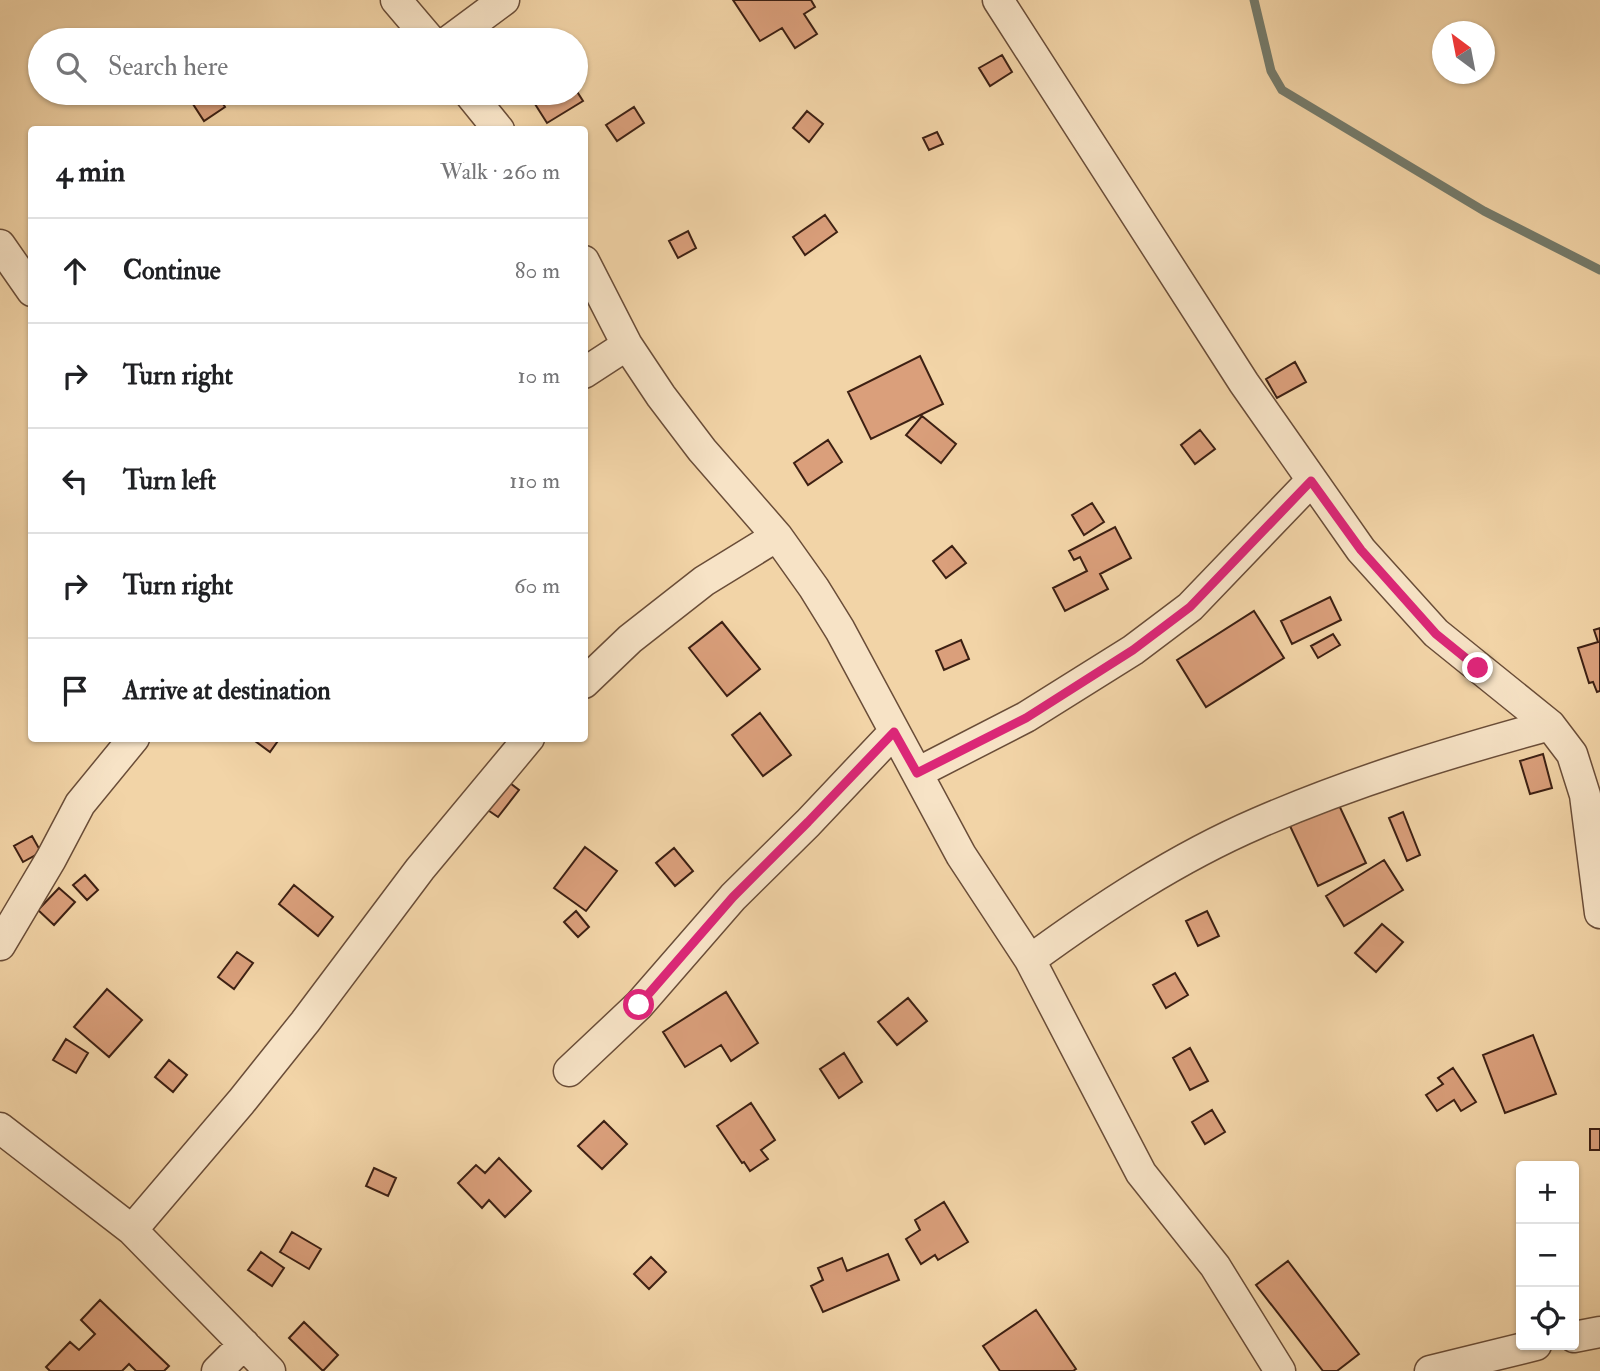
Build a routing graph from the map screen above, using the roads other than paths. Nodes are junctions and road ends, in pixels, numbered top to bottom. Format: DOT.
graph roads {
  1 [pos="396,0"];
  2 [pos="504,0"];
  3 [pos="998,0"];
  4 [pos="420,28"];
  5 [pos="466,28"];
  6 [pos="479,105"];
  7 [pos="496,126"];
  8 [pos="0,245"];
  9 [pos="588,269"];
  10 [pos="28,285"];
  11 [pos="627,345"];
  12 [pos="588,370"];
  13 [pos="1311,481"];
  14 [pos="777,536"];
  15 [pos="588,678"];
  16 [pos="1550,725"];
  17 [pos="894,732"];
  18 [pos="131,742"];
  19 [pos="526,742"];
  20 [pos="917,773"];
  21 [pos="1596,836"];
  22 [pos="1600,913"];
  23 [pos="0,945"];
  24 [pos="1030,960"];
  25 [pos="569,1071"];
  26 [pos="0,1128"];
  27 [pos="132,1230"];
  28 [pos="1600,1332"];
  29 [pos="1579,1336"];
  30 [pos="244,1344"];
  31 [pos="1516,1350"];
  32 [pos="218,1371"];
  33 [pos="270,1371"];
  34 [pos="1280,1371"];
  35 [pos="1430,1371"];
  1 -- 4 [label="street"];
  2 -- 5 [label="street"];
  3 -- 13 [label="street"];
  6 -- 7 [label="street"];
  8 -- 10 [label="street"];
  9 -- 11 [label="street"];
  11 -- 12 [label="street"];
  11 -- 14 [label="street"];
  13 -- 16 [label="street"];
  13 -- 20 [label="street"];
  14 -- 15 [label="street"];
  14 -- 17 [label="street"];
  16 -- 21 [label="street"];
  16 -- 24 [label="street"];
  17 -- 20 [label="street"];
  17 -- 25 [label="street"];
  18 -- 23 [label="street"];
  19 -- 27 [label="street"];
  20 -- 24 [label="street"];
  21 -- 22 [label="street"];
  24 -- 34 [label="street"];
  26 -- 27 [label="street"];
  27 -- 30 [label="street"];
  28 -- 29 [label="street"];
  30 -- 32 [label="street"];
  30 -- 33 [label="street"];
  31 -- 35 [label="street"];
}
